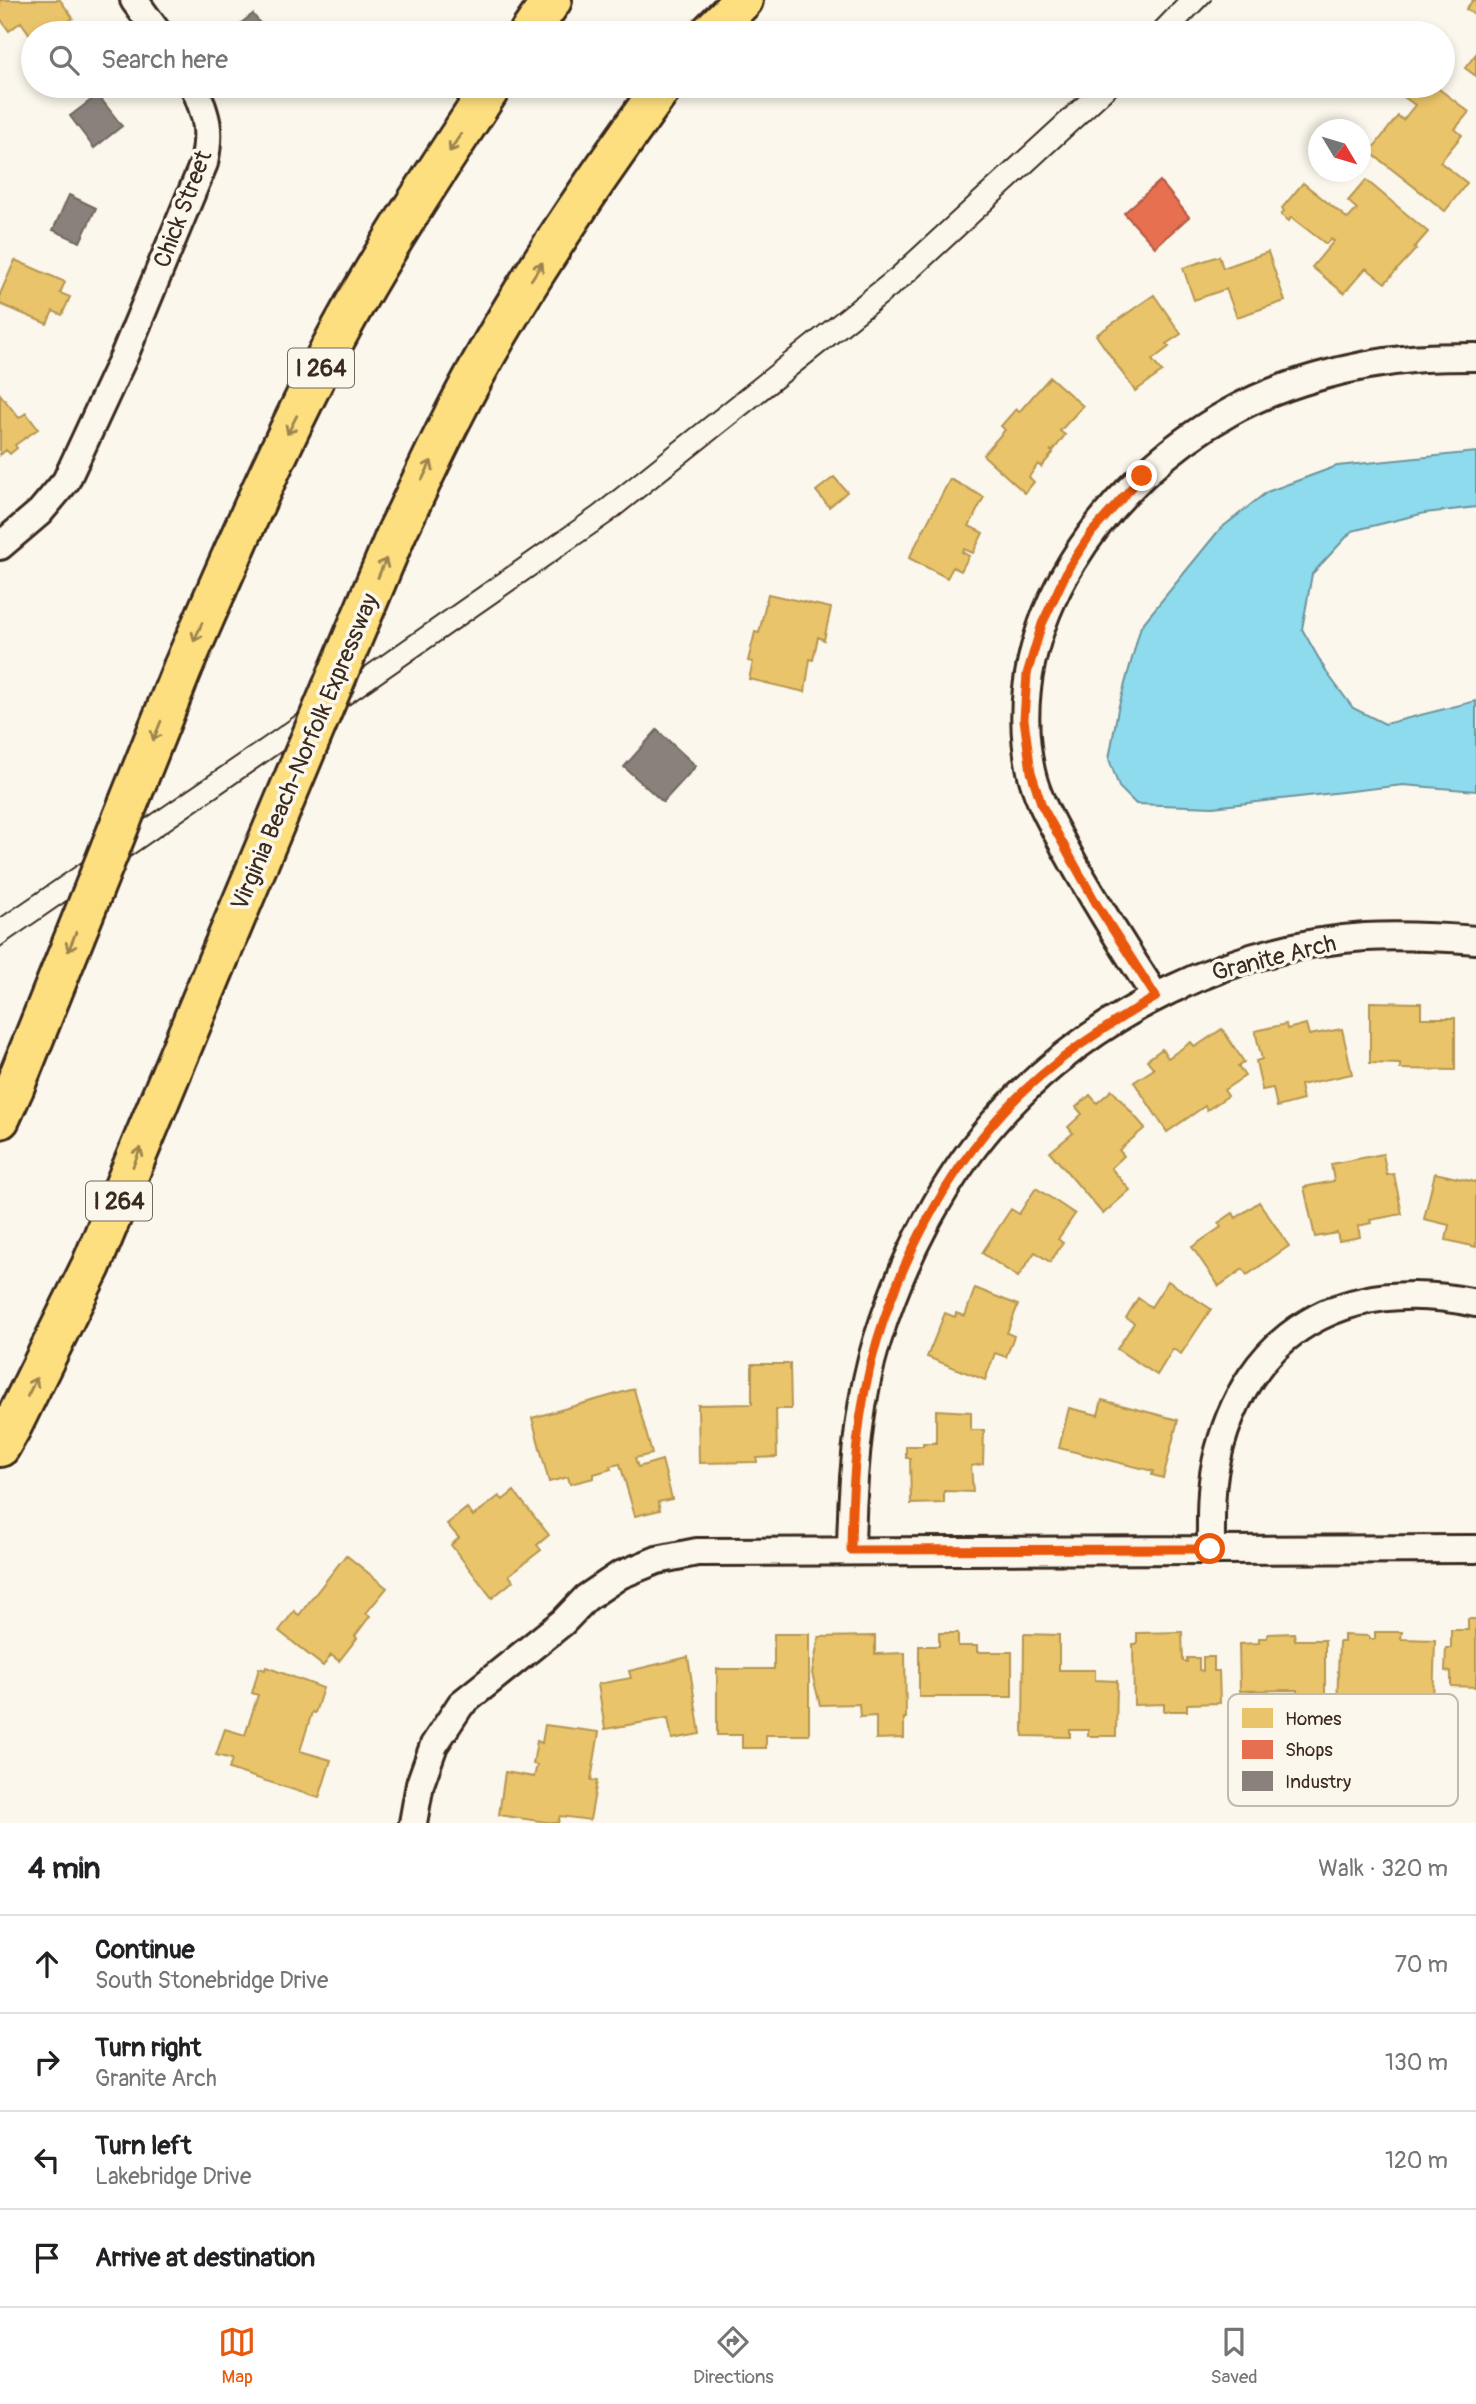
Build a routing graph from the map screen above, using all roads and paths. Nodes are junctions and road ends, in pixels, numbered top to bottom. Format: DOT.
graph roads {
  1 [pos="134,0"];
  2 [pos="552,0"];
  3 [pos="731,0"];
  4 [pos="743,0"];
  5 [pos="149,21"];
  6 [pos="537,21"];
  7 [pos="714,21"];
  8 [pos="722,21"];
  9 [pos="199,98"];
  10 [pos="484,98"];
  11 [pos="654,98"];
  12 [pos="1476,356"];
  13 [pos="0,546"];
  14 [pos="1476,940"];
  15 [pos="1156,997"];
  16 [pos="7,1103"];
  17 [pos="1476,1303"];
  18 [pos="0,1447"];
  19 [pos="1210,1549"];
  20 [pos="1476,1549"];
  21 [pos="851,1550"];
  22 [pos="413,1823"];
  1 -- 5 [label="street"];
  2 -- 6 [label="highway"];
  3 -- 7 [label="highway"];
  4 -- 8 [label="highway"];
  9 -- 13 [label="street, Chick Street"];
  10 -- 16 [label="highway, I 264, one-way, bridge"];
  18 -- 11 [label="highway, Virginia Beach-Norfolk Expressway / I 264, one-way, bridge"];
  12 -- 15 [label="street"];
  14 -- 15 [label="street, Granite Arch"];
  15 -- 21 [label="street, Granite Arch"];
  17 -- 19 [label="street"];
  19 -- 20 [label="street"];
  19 -- 21 [label="street"];
  21 -- 22 [label="street"];
}
